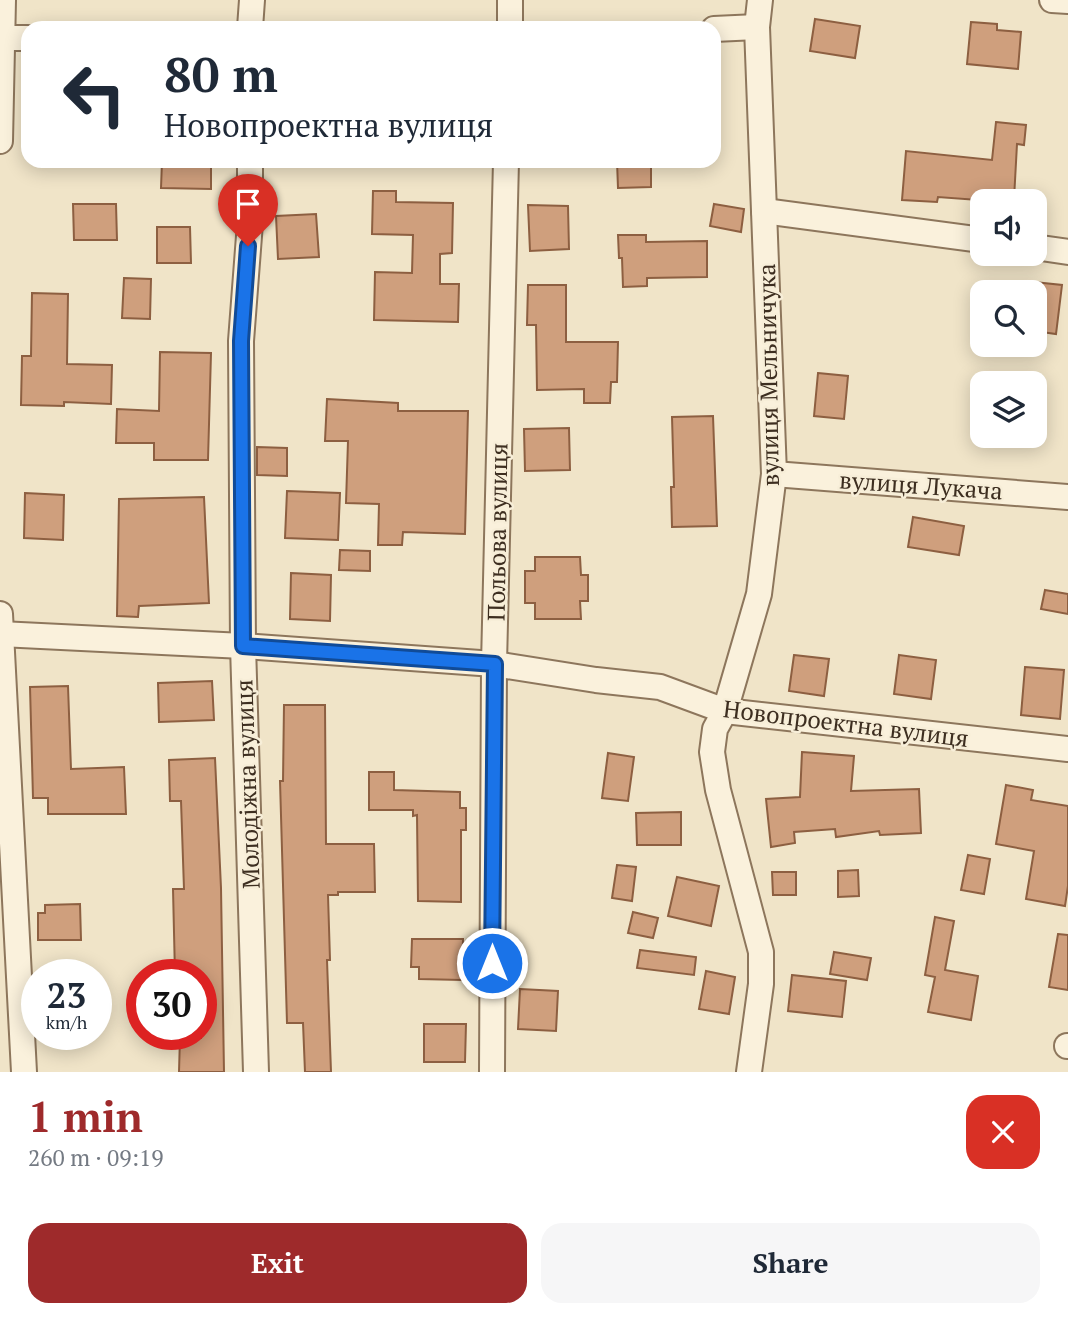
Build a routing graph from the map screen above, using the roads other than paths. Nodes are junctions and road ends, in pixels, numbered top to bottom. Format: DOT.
graph roads {
  1 [pos="4,0"];
  2 [pos="252,0"];
  3 [pos="510,0"];
  4 [pos="760,0"];
  5 [pos="1052,0"];
  6 [pos="1068,1"];
  7 [pos="250,21"];
  8 [pos="510,21"];
  9 [pos="757,27"];
  10 [pos="721,29"];
  11 [pos="10,38"];
  12 [pos="0,141"];
  13 [pos="250,168"];
  14 [pos="506,168"];
  15 [pos="764,211"];
  16 [pos="970,238"];
  17 [pos="1047,249"];
  18 [pos="1068,252"];
  19 [pos="774,474"];
  20 [pos="1068,498"];
  21 [pos="1,627"];
  22 [pos="243,646"];
  23 [pos="495,664"];
  24 [pos="725,711"];
  25 [pos="1068,750"];
  26 [pos="24,1072"];
  27 [pos="257,1072"];
  28 [pos="492,1072"];
  29 [pos="749,1072"];
  1 -- 11 [label="street"];
  2 -- 7 [label="street"];
  3 -- 8 [label="street"];
  4 -- 9 [label="street, вулиця Мельничука"];
  5 -- 6 [label="street"];
  9 -- 10 [label="street"];
  9 -- 15 [label="street, вулиця Мельничука"];
  11 -- 12 [label="street"];
  13 -- 22 [label="street, Молодіжна вулиця"];
  14 -- 23 [label="street, Польова вулиця"];
  15 -- 16 [label="street"];
  15 -- 19 [label="street, вулиця Мельничука"];
  17 -- 18 [label="street"];
  19 -- 20 [label="street, вулиця Лукача"];
  19 -- 24 [label="street, вулиця Мельничука"];
  21 -- 22 [label="street, Новопроектна вулиця"];
  21 -- 26 [label="street"];
  22 -- 23 [label="street, Новопроектна вулиця"];
  22 -- 27 [label="street, Молодіжна вулиця"];
  23 -- 24 [label="street, Новопроектна вулиця"];
  23 -- 28 [label="street, Польова вулиця"];
  24 -- 25 [label="street, Новопроектна вулиця"];
  24 -- 29 [label="street, вулиця Мельничука"];
}
